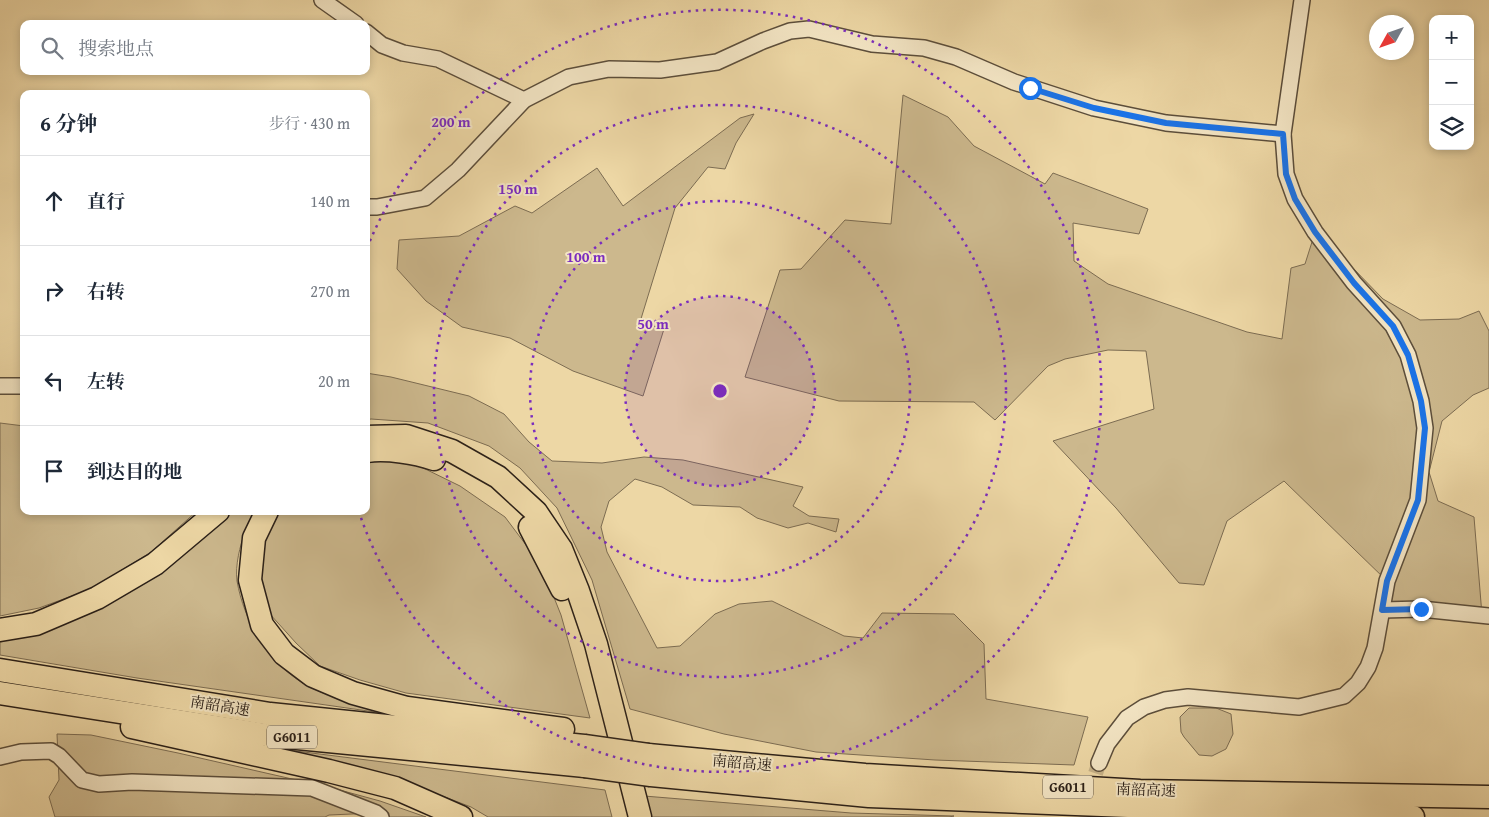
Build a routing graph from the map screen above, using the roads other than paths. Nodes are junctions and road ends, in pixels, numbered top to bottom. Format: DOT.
graph roads {
  1 [pos="322,0"];
  2 [pos="1302,0"];
  3 [pos="350,20"];
  4 [pos="370,35"];
  5 [pos="524,100"];
  6 [pos="1283,134"];
  7 [pos="370,207"];
  8 [pos="0,386"];
  9 [pos="20,386"];
  10 [pos="370,436"];
  11 [pos="370,451"];
  12 [pos="213,515"];
  13 [pos="265,515"];
  14 [pos="1382,610"];
  15 [pos="1489,616"];
  16 [pos="0,630"];
  17 [pos="0,670"];
  18 [pos="0,694"];
  19 [pos="585,748"];
  20 [pos="0,756"];
  21 [pos="649,756"];
  22 [pos="1099,763"];
  23 [pos="1489,797"];
  24 [pos="381,817"];
  25 [pos="461,817"];
  26 [pos="627,817"];
  27 [pos="640,817"];
  28 [pos="1413,817"];
  1 -- 3 [label="street"];
  2 -- 6 [label="street"];
  4 -- 5 [label="street"];
  5 -- 6 [label="street"];
  5 -- 7 [label="street"];
  6 -- 14 [label="street"];
  8 -- 9 [label="street"];
  10 -- 27 [label="highway"];
  11 -- 26 [label="highway"];
  12 -- 16 [label="highway"];
  13 -- 19 [label="highway"];
  14 -- 15 [label="street"];
  14 -- 22 [label="street"];
  17 -- 19 [label="highway, 南韶高速 / G6011"];
  18 -- 19 [label="highway, 南韶高速 / G6011"];
  18 -- 25 [label="highway"];
  19 -- 21 [label="highway, 南韶高速 / G6011, bridge"];
  19 -- 21 [label="highway"];
  20 -- 24 [label="street"];
  21 -- 23 [label="highway, 南韶高速 / G6011"];
  21 -- 28 [label="highway, 南韶高速 / G6011"];
}
